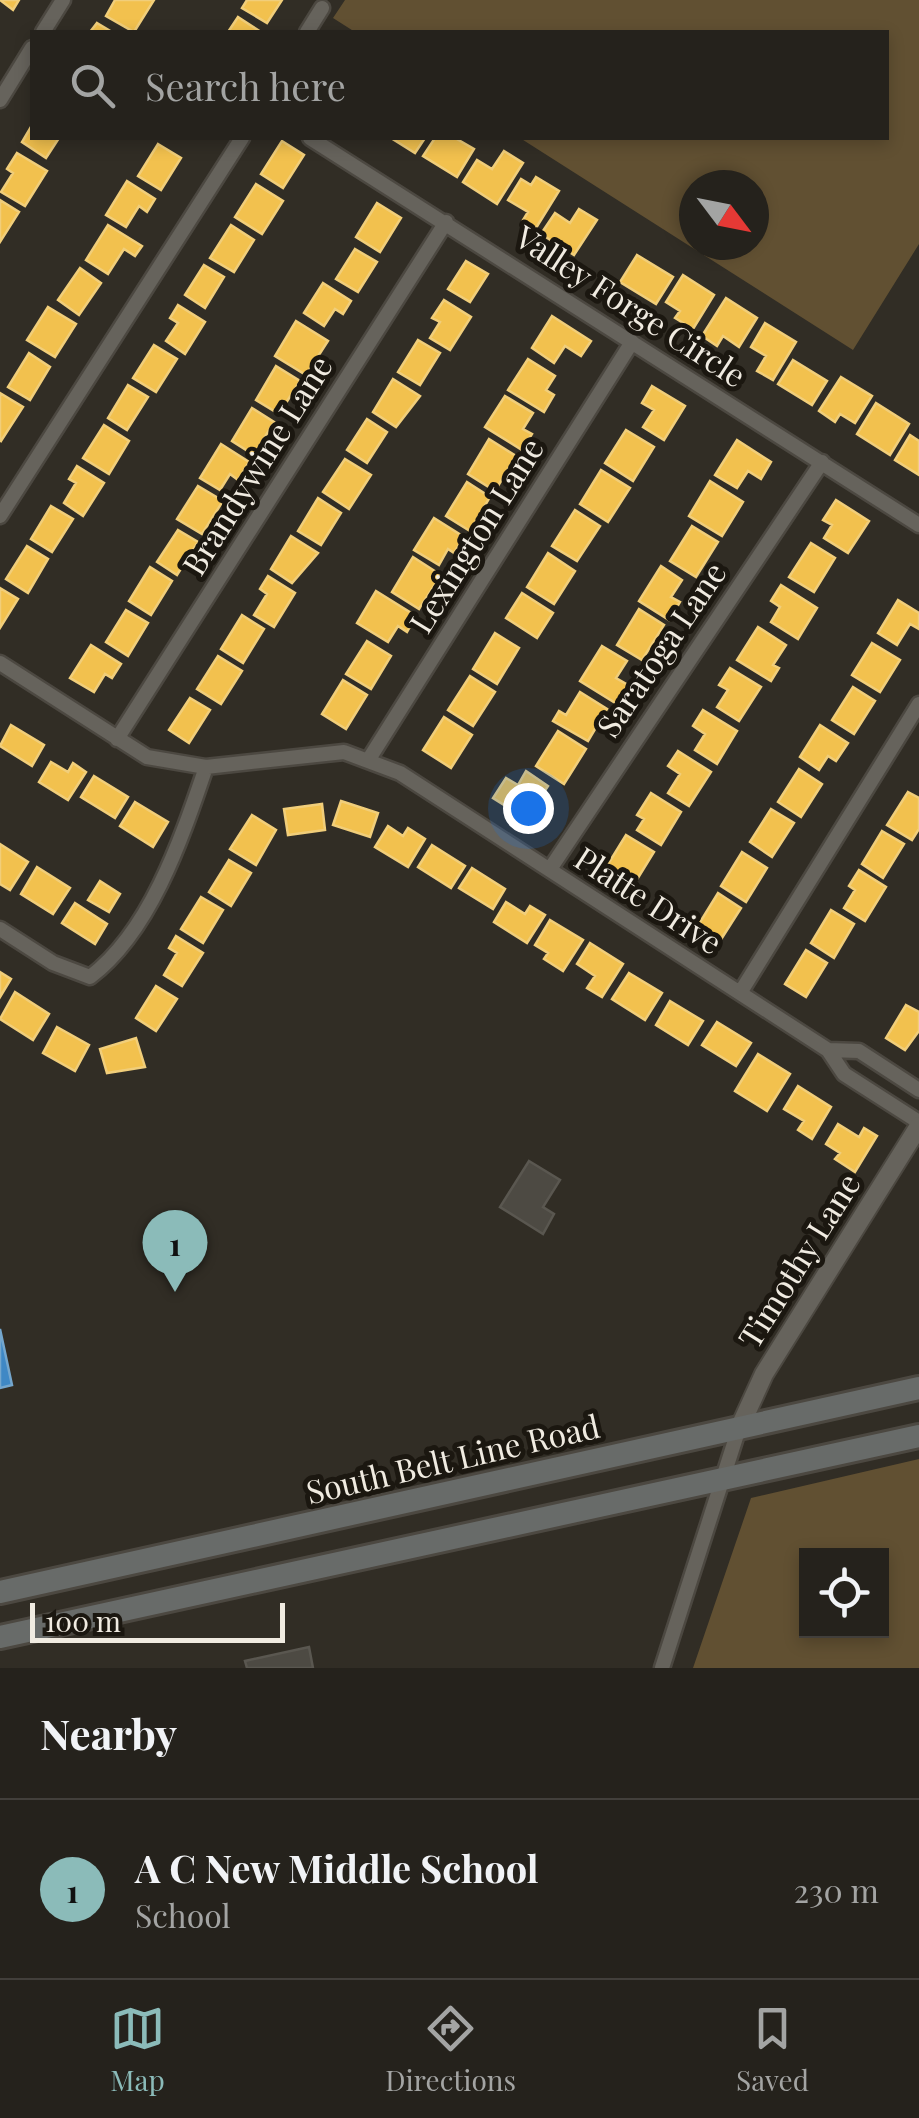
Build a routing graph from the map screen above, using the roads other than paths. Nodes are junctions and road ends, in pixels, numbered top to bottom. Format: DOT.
graph roads {
  1 [pos="63,0"];
  2 [pos="322,8"];
  3 [pos="43,30"];
  4 [pos="308,30"];
  5 [pos="30,51"];
  6 [pos="0,100"];
  7 [pos="241,140"];
  8 [pos="313,140"];
  9 [pos="446,222"];
  10 [pos="632,342"];
  11 [pos="822,462"];
  12 [pos="0,516"];
  13 [pos="919,526"];
  14 [pos="0,663"];
  15 [pos="919,704"];
  16 [pos="117,738"];
  17 [pos="369,759"];
  18 [pos="206,767"];
  19 [pos="550,870"];
  20 [pos="0,929"];
  21 [pos="740,992"];
  22 [pos="828,1050"];
  23 [pos="919,1090"];
  24 [pos="919,1124"];
  25 [pos="919,1388"];
  26 [pos="738,1431"];
  27 [pos="919,1436"];
  28 [pos="722,1481"];
  29 [pos="0,1592"];
  30 [pos="0,1637"];
  31 [pos="662,1668"];
  1 -- 3 [label="street"];
  2 -- 4 [label="street"];
  5 -- 6 [label="street"];
  7 -- 12 [label="street"];
  8 -- 9 [label="street, Valley Forge Circle"];
  9 -- 10 [label="street, Valley Forge Circle"];
  9 -- 16 [label="street, Brandywine Lane"];
  10 -- 11 [label="street, Valley Forge Circle"];
  10 -- 17 [label="street, Lexington Lane"];
  11 -- 13 [label="street, Valley Forge Circle"];
  11 -- 19 [label="street, Saratoga Lane"];
  14 -- 16 [label="street, Platte Drive"];
  15 -- 21 [label="street"];
  16 -- 18 [label="street, Platte Drive"];
  17 -- 18 [label="street, Platte Drive"];
  17 -- 19 [label="street, Platte Drive"];
  18 -- 20 [label="street"];
  19 -- 21 [label="street, Platte Drive"];
  21 -- 22 [label="street, Platte Drive"];
  22 -- 23 [label="street, Platte Drive"];
  22 -- 24 [label="street, Platte Drive"];
  24 -- 26 [label="street, Timothy Lane"];
  25 -- 26 [label="main road, South Belt Line Road"];
  26 -- 28 [label="street"];
  26 -- 29 [label="main road, South Belt Line Road"];
  27 -- 28 [label="main road"];
  28 -- 30 [label="main road"];
  28 -- 31 [label="street"];
}
